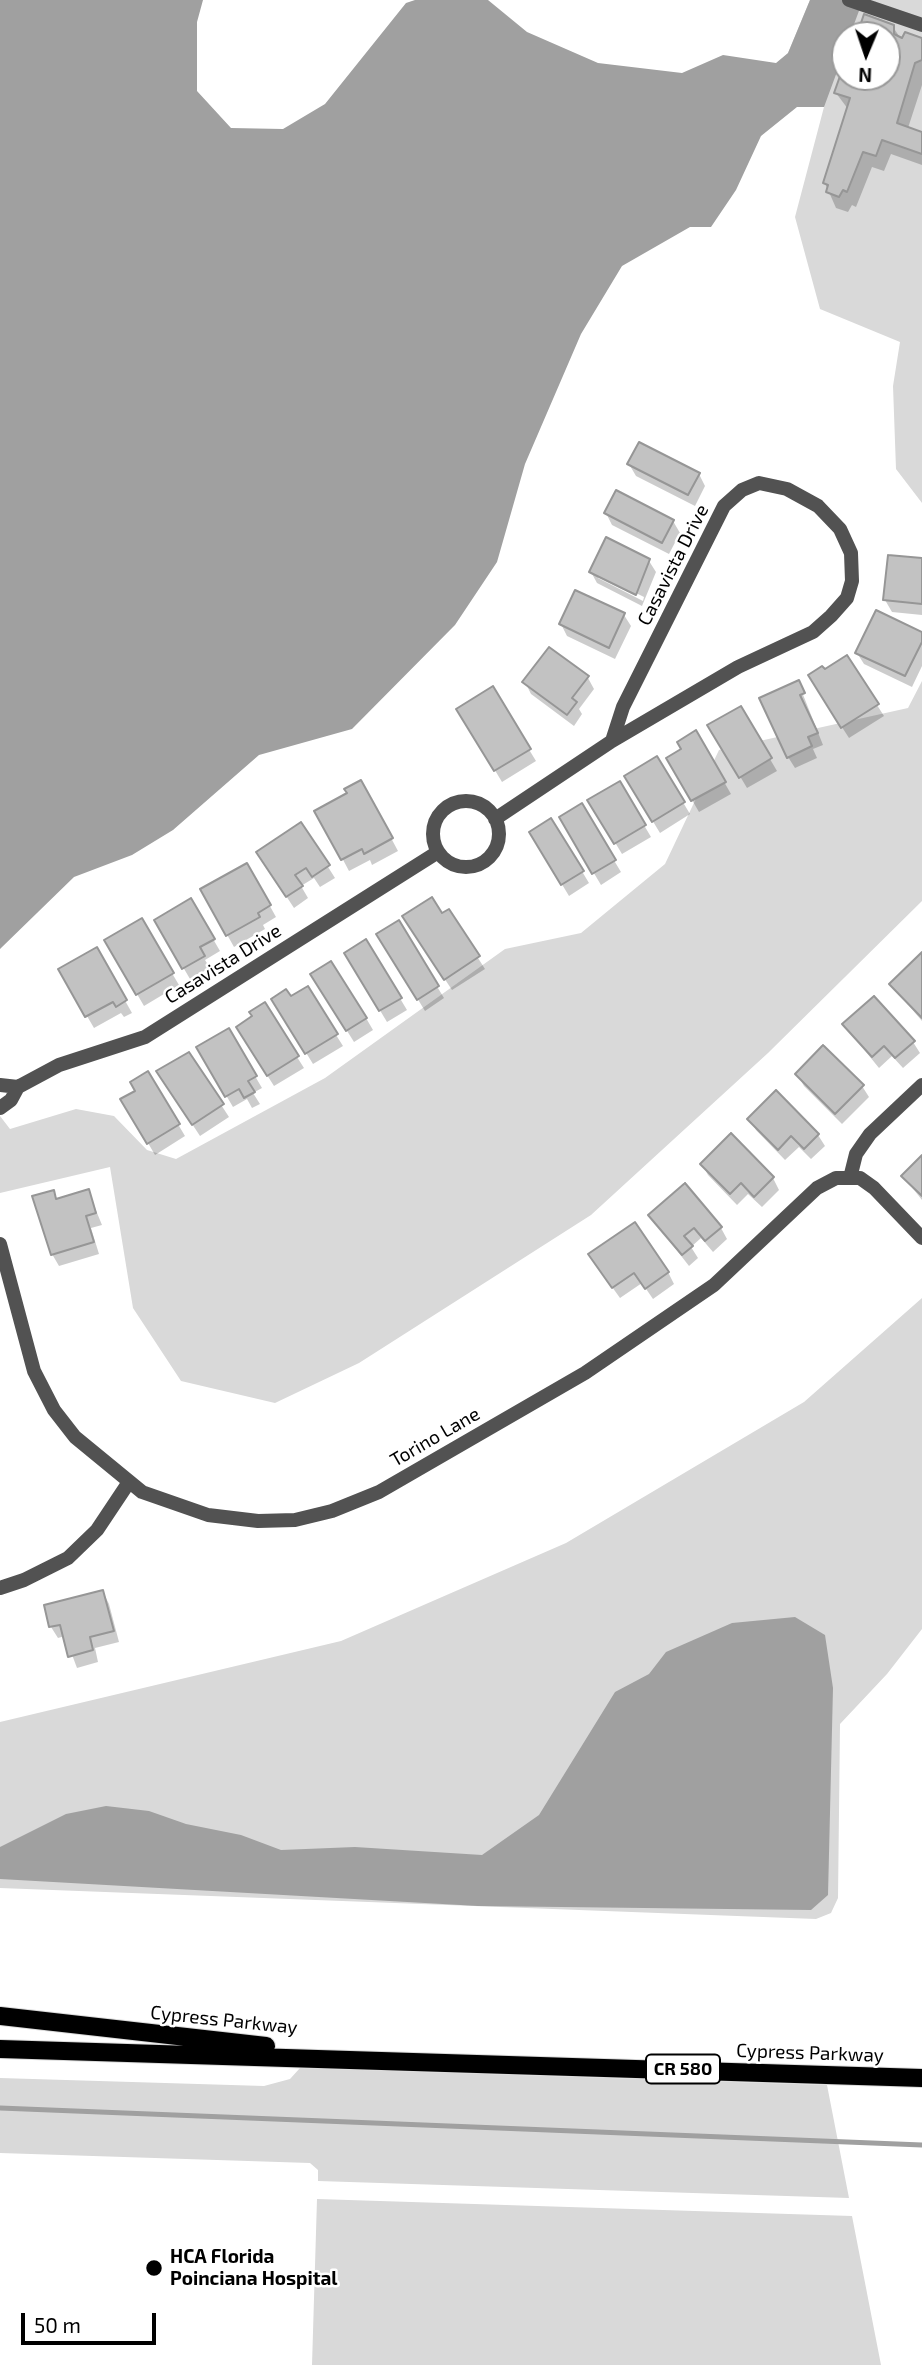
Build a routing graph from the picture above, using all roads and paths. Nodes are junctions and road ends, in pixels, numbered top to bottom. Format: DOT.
graph roads {
  1 [pos="849,0"];
  2 [pos="922,25"];
  3 [pos="612,741"];
  4 [pos="495,819"];
  5 [pos="438,852"];
  6 [pos="0,1085"];
  7 [pos="922,1085"];
  8 [pos="18,1087"];
  9 [pos="0,1108"];
  10 [pos="850,1178"];
  11 [pos="922,1238"];
  12 [pos="0,1245"];
  13 [pos="129,1482"];
  14 [pos="0,1588"];
  15 [pos="0,2016"];
  16 [pos="0,2049"];
  17 [pos="444,2062"];
  18 [pos="922,2078"];
  1 -- 2 [label="street"];
  3 -- 3 [label="street, Casavista Drive"];
  3 -- 4 [label="street, Casavista Drive"];
  4 -- 5 [label="street"];
  4 -- 5 [label="street"];
  5 -- 8 [label="street, Casavista Drive"];
  6 -- 8 [label="street"];
  7 -- 10 [label="street"];
  8 -- 9 [label="street, Casavista Drive"];
  10 -- 11 [label="street"];
  10 -- 13 [label="street, Torino Lane"];
  12 -- 13 [label="street, Torino Lane"];
  13 -- 14 [label="street"];
  15 -- 17 [label="main road, Cypress Parkway / CR 580"];
  16 -- 17 [label="main road, Cypress Parkway / CR 580"];
  17 -- 18 [label="main road, Cypress Parkway / CR 580"];
}
